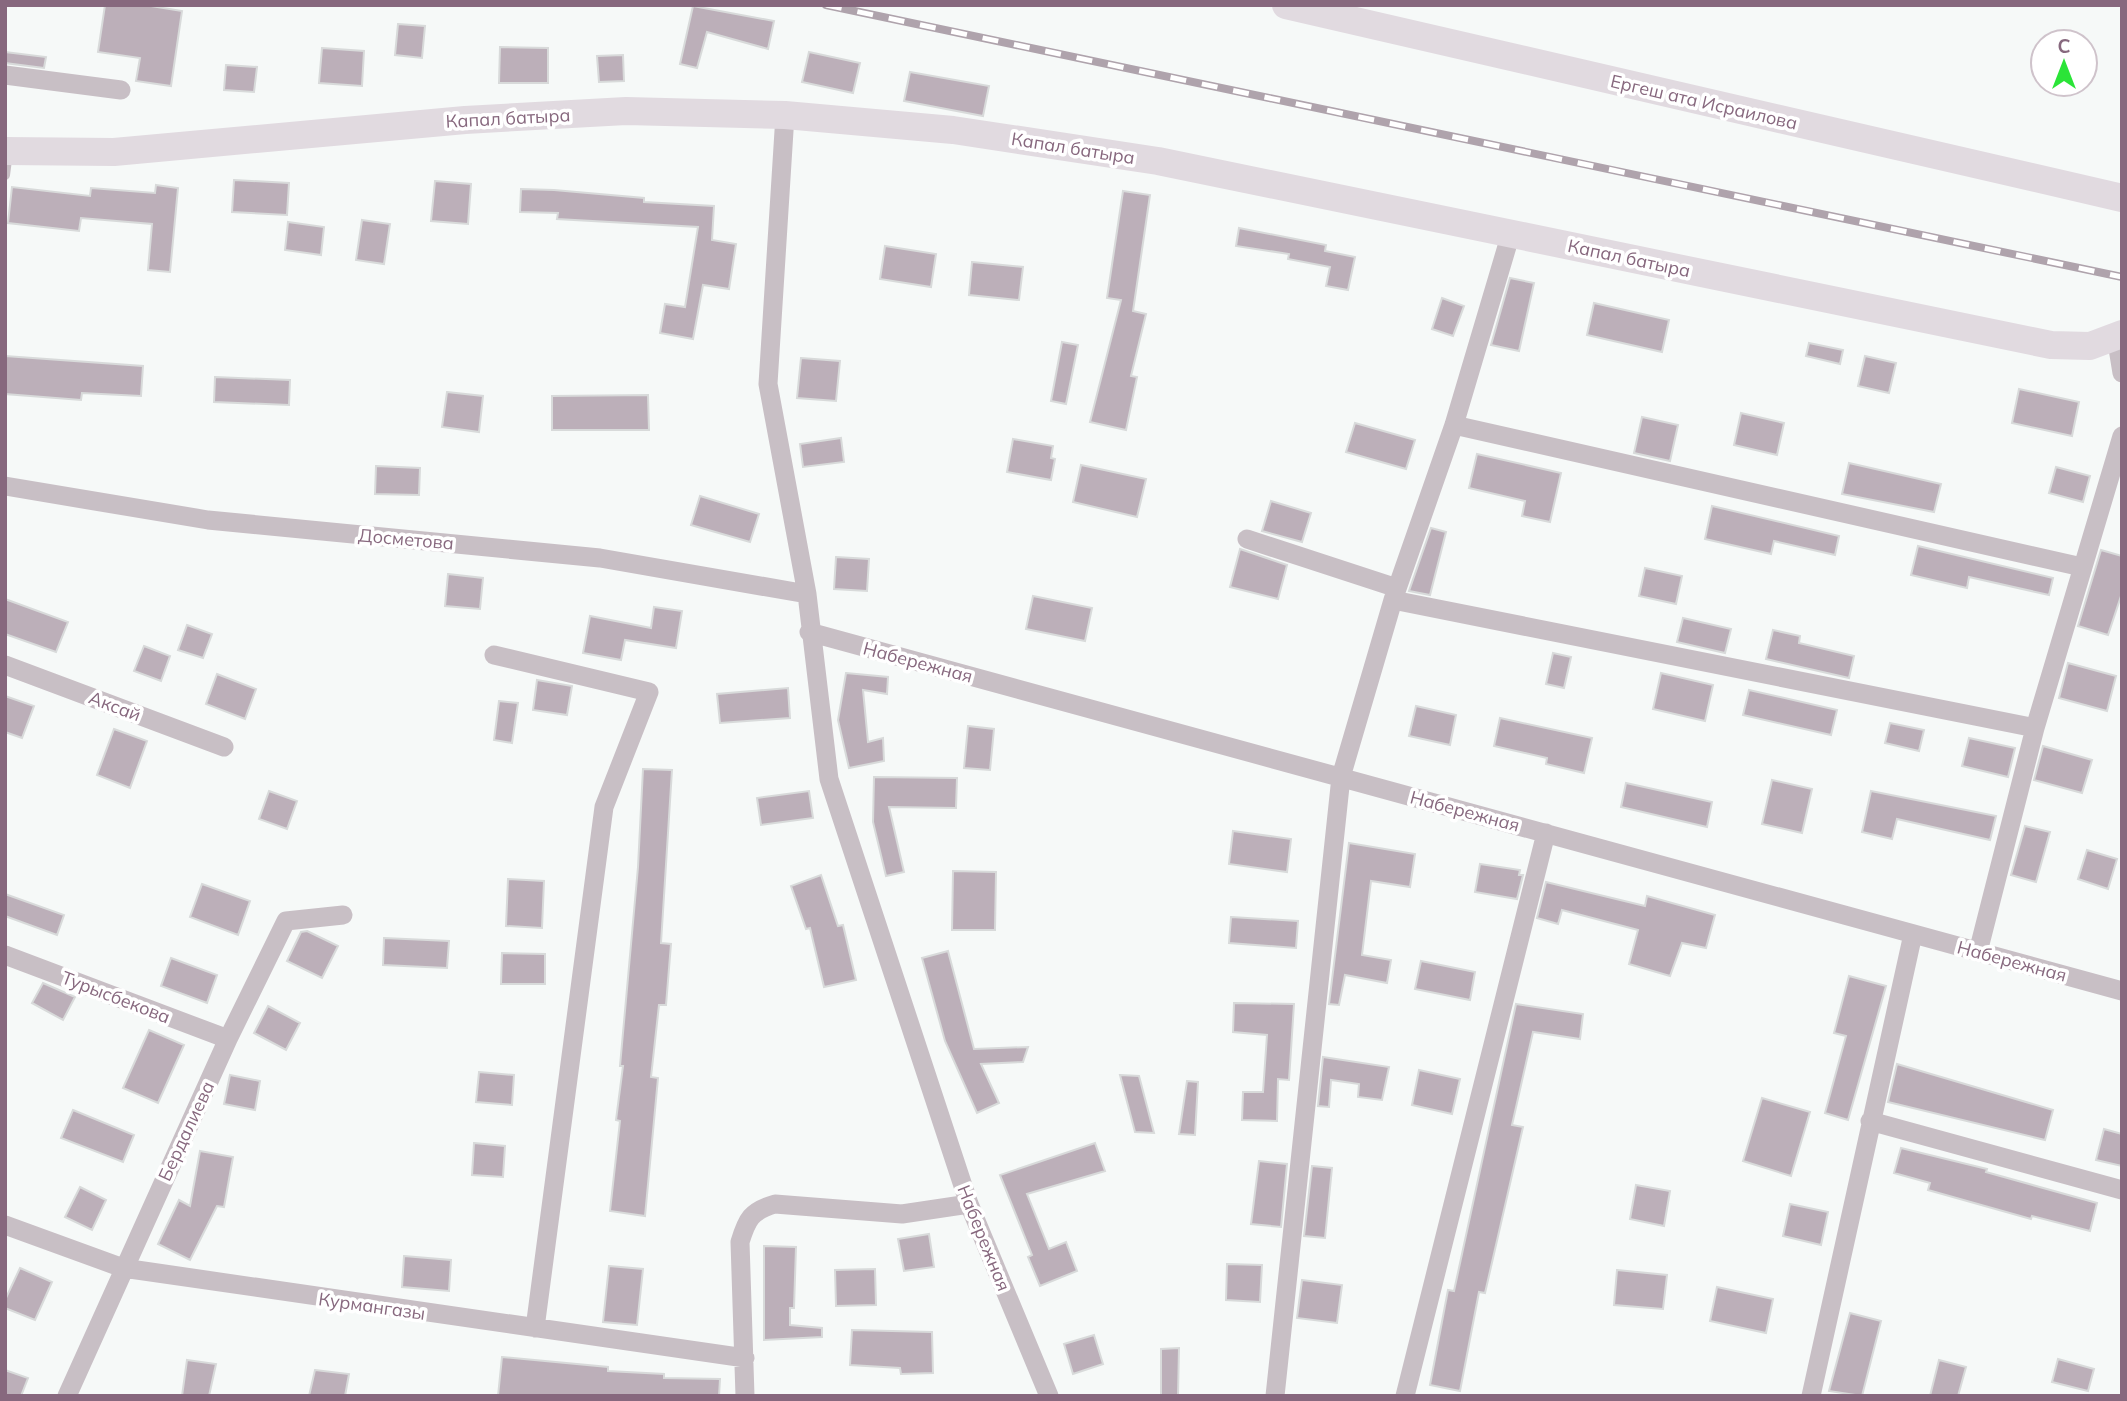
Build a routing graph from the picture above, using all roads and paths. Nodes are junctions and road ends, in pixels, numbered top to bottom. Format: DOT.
graph roads {
  1 [pos="1286,5"];
  2 [pos="5,75"];
  3 [pos="121,90"];
  4 [pos="785,115"];
  5 [pos="6,159"];
  6 [pos="2122,198"];
  7 [pos="1511,233"];
  8 [pos="2119,335"];
  9 [pos="2122,373"];
  10 [pos="1454,425"];
  11 [pos="2122,436"];
  12 [pos="5,486"];
  13 [pos="1247,539"];
  14 [pos="2082,567"];
  15 [pos="807,594"];
  16 [pos="1395,594"];
  17 [pos="809,632"];
  18 [pos="494,655"];
  19 [pos="5,666"];
  20 [pos="2035,729"];
  21 [pos="224,747"];
  22 [pos="1342,777"];
  23 [pos="1546,833"];
  24 [pos="343,915"];
  25 [pos="1913,934"];
  26 [pos="1978,951"];
  27 [pos="5,955"];
  28 [pos="2122,991"];
  29 [pos="228,1039"];
  30 [pos="1870,1121"];
  31 [pos="2122,1190"];
  32 [pos="969,1204"];
  33 [pos="5,1225"];
  34 [pos="123,1268"];
  35 [pos="535,1328"];
  36 [pos="745,1358"];
  37 [pos="67,1396"];
  38 [pos="745,1396"];
  39 [pos="1049,1396"];
  40 [pos="1275,1396"];
  41 [pos="1405,1396"];
  42 [pos="1811,1396"];
  1 -- 6 [label="main road, Ергеш ата Исраилова"];
  2 -- 3 [label="street"];
  4 -- 5 [label="main road, Капал батыра"];
  4 -- 7 [label="main road, Капал батыра"];
  4 -- 15 [label="street, Набережная"];
  7 -- 8 [label="main road, Капал батыра"];
  7 -- 10 [label="street"];
  8 -- 9 [label="street"];
  10 -- 14 [label="street"];
  10 -- 16 [label="street"];
  11 -- 14 [label="street"];
  12 -- 15 [label="street, Досметова"];
  13 -- 16 [label="street"];
  14 -- 20 [label="street"];
  15 -- 17 [label="street, Набережная"];
  16 -- 20 [label="street"];
  16 -- 22 [label="street"];
  17 -- 22 [label="street, Набережная"];
  17 -- 32 [label="street, Набережная"];
  18 -- 35 [label="street"];
  19 -- 21 [label="street, Аксай"];
  20 -- 26 [label="street"];
  22 -- 23 [label="street, Набережная"];
  22 -- 40 [label="street"];
  23 -- 25 [label="street, Набережная"];
  23 -- 41 [label="street"];
  24 -- 29 [label="street, Бердалиева"];
  25 -- 26 [label="street, Набережная"];
  25 -- 30 [label="street"];
  26 -- 28 [label="street, Набережная"];
  27 -- 29 [label="street, Турысбекова"];
  29 -- 34 [label="street, Бердалиева"];
  30 -- 31 [label="street"];
  30 -- 42 [label="street"];
  32 -- 36 [label="street"];
  32 -- 39 [label="street, Набережная"];
  33 -- 34 [label="street, Курмангазы"];
  34 -- 35 [label="street, Курмангазы"];
  34 -- 37 [label="street, Бердалиева"];
  35 -- 36 [label="street, Курмангазы"];
  36 -- 38 [label="street"];
}
